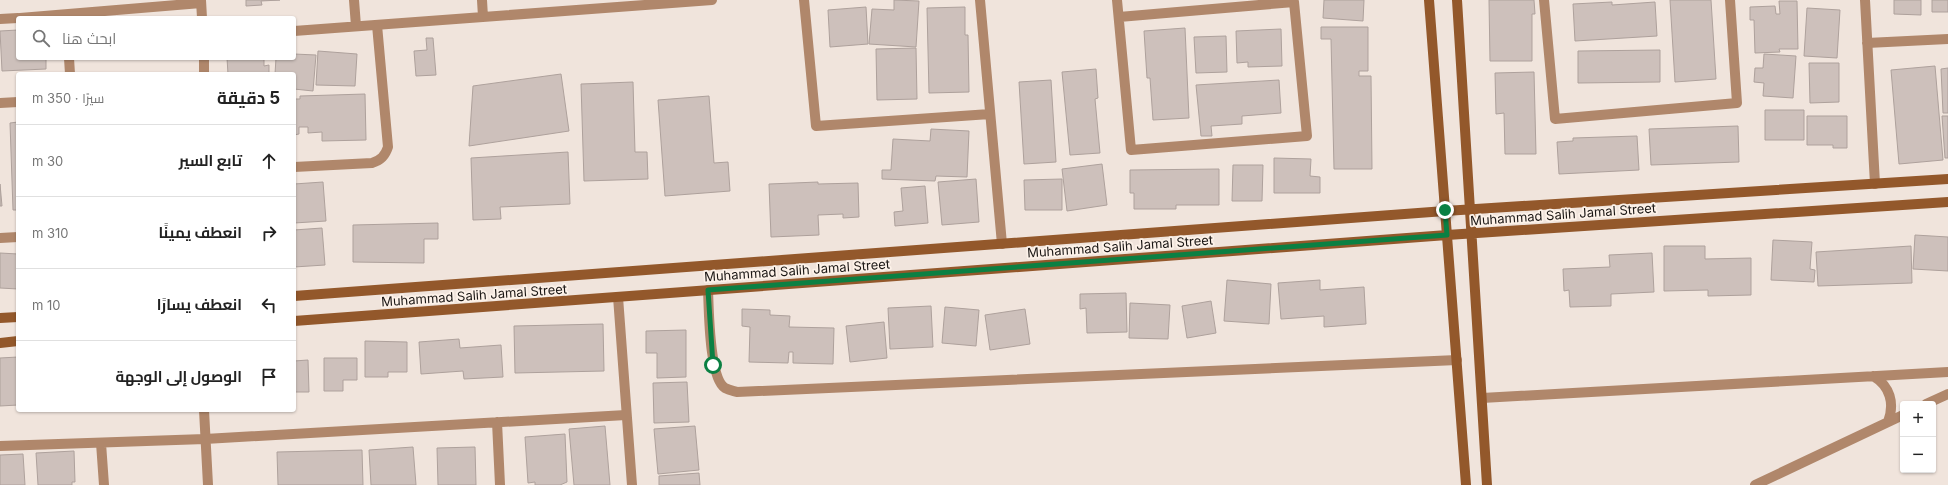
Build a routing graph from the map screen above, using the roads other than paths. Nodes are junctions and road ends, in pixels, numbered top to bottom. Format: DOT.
graph roads {
  1 [pos="354,0"];
  2 [pos="482,0"];
  3 [pos="712,0"];
  4 [pos="804,0"];
  5 [pos="980,0"];
  6 [pos="1117,0"];
  7 [pos="1430,0"];
  8 [pos="1457,0"];
  9 [pos="1544,0"];
  10 [pos="1730,0"];
  11 [pos="1865,0"];
  12 [pos="201,1"];
  13 [pos="696,1"];
  14 [pos="75,16"];
  15 [pos="202,16"];
  16 [pos="482,17"];
  17 [pos="1119,17"];
  18 [pos="16,18"];
  19 [pos="0,19"];
  20 [pos="377,25"];
  21 [pos="356,26"];
  22 [pos="296,31"];
  23 [pos="1948,39"];
  24 [pos="1867,43"];
  25 [pos="69,60"];
  26 [pos="204,60"];
  27 [pos="70,72"];
  28 [pos="204,72"];
  29 [pos="16,102"];
  30 [pos="0,103"];
  31 [pos="990,114"];
  32 [pos="296,167"];
  33 [pos="1948,179"];
  34 [pos="1875,184"];
  35 [pos="1948,202"];
  36 [pos="1471,209"];
  37 [pos="1445,210"];
  38 [pos="1472,233"];
  39 [pos="1447,235"];
  40 [pos="16,237"];
  41 [pos="0,238"];
  42 [pos="1002,244"];
  43 [pos="708,290"];
  44 [pos="296,296"];
  45 [pos="618,297"];
  46 [pos="16,317"];
  47 [pos="0,318"];
  48 [pos="296,321"];
  49 [pos="16,342"];
  50 [pos="0,343"];
  51 [pos="1457,360"];
  52 [pos="1948,372"];
  53 [pos="1873,376"];
  54 [pos="1948,394"];
  55 [pos="1482,398"];
  56 [pos="1933,401"];
  57 [pos="204,412"];
  58 [pos="626,415"];
  59 [pos="1900,416"];
  60 [pos="497,422"];
  61 [pos="1888,422"];
  62 [pos="205,439"];
  63 [pos="102,442"];
  64 [pos="0,446"];
  65 [pos="104,485"];
  66 [pos="208,485"];
  67 [pos="500,485"];
  68 [pos="632,485"];
  69 [pos="1466,485"];
  70 [pos="1487,485"];
  71 [pos="1755,485"];
  1 -- 21 [label="street"];
  2 -- 16 [label="street"];
  3 -- 13 [label="street"];
  4 -- 31 [label="street"];
  5 -- 31 [label="street"];
  6 -- 17 [label="street"];
  7 -- 37 [label="street"];
  8 -- 36 [label="street"];
  9 -- 10 [label="street"];
  11 -- 24 [label="street"];
  12 -- 14 [label="street"];
  12 -- 15 [label="street"];
  13 -- 16 [label="street"];
  16 -- 20 [label="street"];
  17 -- 17 [label="street"];
  18 -- 19 [label="street"];
  20 -- 21 [label="street"];
  20 -- 32 [label="street"];
  21 -- 22 [label="street"];
  23 -- 24 [label="street"];
  24 -- 34 [label="street"];
  25 -- 27 [label="street"];
  26 -- 28 [label="street"];
  29 -- 30 [label="street"];
  31 -- 42 [label="street"];
  33 -- 34 [label="street, Muhammad Salih Jamal Street"];
  34 -- 36 [label="street, Muhammad Salih Jamal Street"];
  35 -- 38 [label="street, Muhammad Salih Jamal Street"];
  36 -- 37 [label="street, Muhammad Salih Jamal Street"];
  36 -- 38 [label="street"];
  37 -- 39 [label="street"];
  37 -- 42 [label="street, Muhammad Salih Jamal Street"];
  38 -- 39 [label="street, Muhammad Salih Jamal Street"];
  38 -- 55 [label="street"];
  39 -- 43 [label="street, Muhammad Salih Jamal Street"];
  39 -- 51 [label="street"];
  40 -- 41 [label="street"];
  42 -- 44 [label="street, Muhammad Salih Jamal Street"];
  43 -- 45 [label="street, Muhammad Salih Jamal Street"];
  43 -- 51 [label="street"];
  45 -- 48 [label="street, Muhammad Salih Jamal Street"];
  45 -- 58 [label="street"];
  46 -- 47 [label="street"];
  49 -- 50 [label="street"];
  51 -- 69 [label="street"];
  52 -- 53 [label="street"];
  53 -- 55 [label="street"];
  53 -- 61 [label="street"];
  54 -- 56 [label="street"];
  55 -- 70 [label="street"];
  57 -- 62 [label="street"];
  58 -- 60 [label="street"];
  58 -- 68 [label="street"];
  59 -- 61 [label="street"];
  60 -- 62 [label="street"];
  60 -- 67 [label="street"];
  61 -- 71 [label="street"];
  62 -- 63 [label="street"];
  62 -- 66 [label="street"];
  63 -- 64 [label="street"];
  63 -- 65 [label="street"];
}
